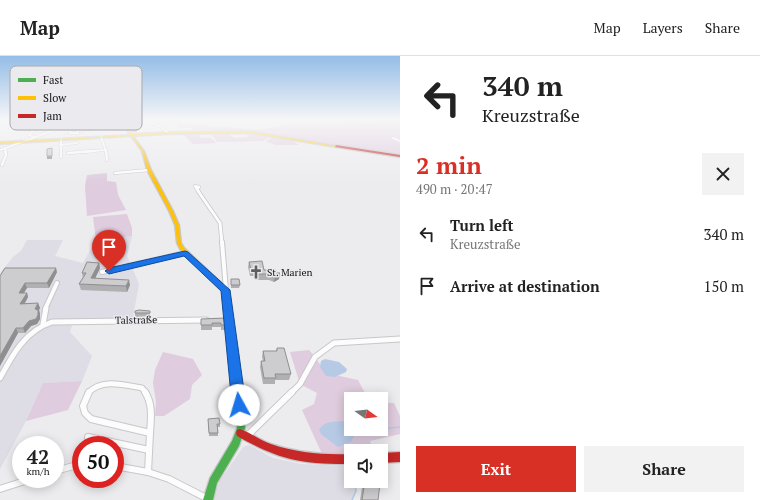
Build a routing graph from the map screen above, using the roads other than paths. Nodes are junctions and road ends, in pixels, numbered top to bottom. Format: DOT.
graph roads {
  1 [pos="24,141"];
  2 [pos="70,141"];
  3 [pos="103,141"];
  4 [pos="136,141"];
  5 [pos="304,141"];
  6 [pos="0,142"];
  7 [pos="20,142"];
  8 [pos="61,142"];
  9 [pos="77,144"];
  10 [pos="5,148"];
  11 [pos="0,150"];
  12 [pos="106,150"];
  13 [pos="68,153"];
  14 [pos="400,156"];
  15 [pos="61,157"];
  16 [pos="107,160"];
  17 [pos="2,165"];
  18 [pos="149,170"];
  19 [pos="115,173"];
  20 [pos="197,189"];
  21 [pos="185,254"];
  22 [pos="102,272"];
  23 [pos="58,283"];
  24 [pos="226,290"];
  25 [pos="210,320"];
  26 [pos="43,324"];
  27 [pos="400,340"];
  28 [pos="0,378"];
  29 [pos="150,433"];
  30 [pos="240,433"];
  31 [pos="246,437"];
  32 [pos="124,445"];
  33 [pos="149,450"];
  34 [pos="400,457"];
  35 [pos="388,458"];
  36 [pos="344,460"];
  37 [pos="124,468"];
  38 [pos="148,472"];
  39 [pos="12,485"];
  40 [pos="0,489"];
  41 [pos="208,500"];
  1 -- 7 [label="street"];
  2 -- 8 [label="street"];
  3 -- 12 [label="street"];
  4 -- 18 [label="street"];
  5 -- 14 [label="street"];
  6 -- 7 [label="street"];
  7 -- 8 [label="street"];
  7 -- 10 [label="street"];
  8 -- 9 [label="street"];
  8 -- 15 [label="street"];
  10 -- 11 [label="street"];
  10 -- 17 [label="street"];
  12 -- 13 [label="street"];
  12 -- 16 [label="street"];
  18 -- 19 [label="street"];
  18 -- 21 [label="street"];
  20 -- 24 [label="street"];
  21 -- 22 [label="street"];
  21 -- 24 [label="street"];
  23 -- 26 [label="street"];
  24 -- 30 [label="street"];
  25 -- 26 [label="street, Talstraße"];
  26 -- 28 [label="street, Talstraße"];
  27 -- 31 [label="street"];
  29 -- 29 [label="street"];
  29 -- 33 [label="street"];
  30 -- 31 [label="street"];
  30 -- 41 [label="street"];
  31 -- 36 [label="street"];
  32 -- 33 [label="street"];
  33 -- 38 [label="street"];
  34 -- 35 [label="street"];
  37 -- 38 [label="street"];
  38 -- 41 [label="street"];
  39 -- 40 [label="street"];
}
